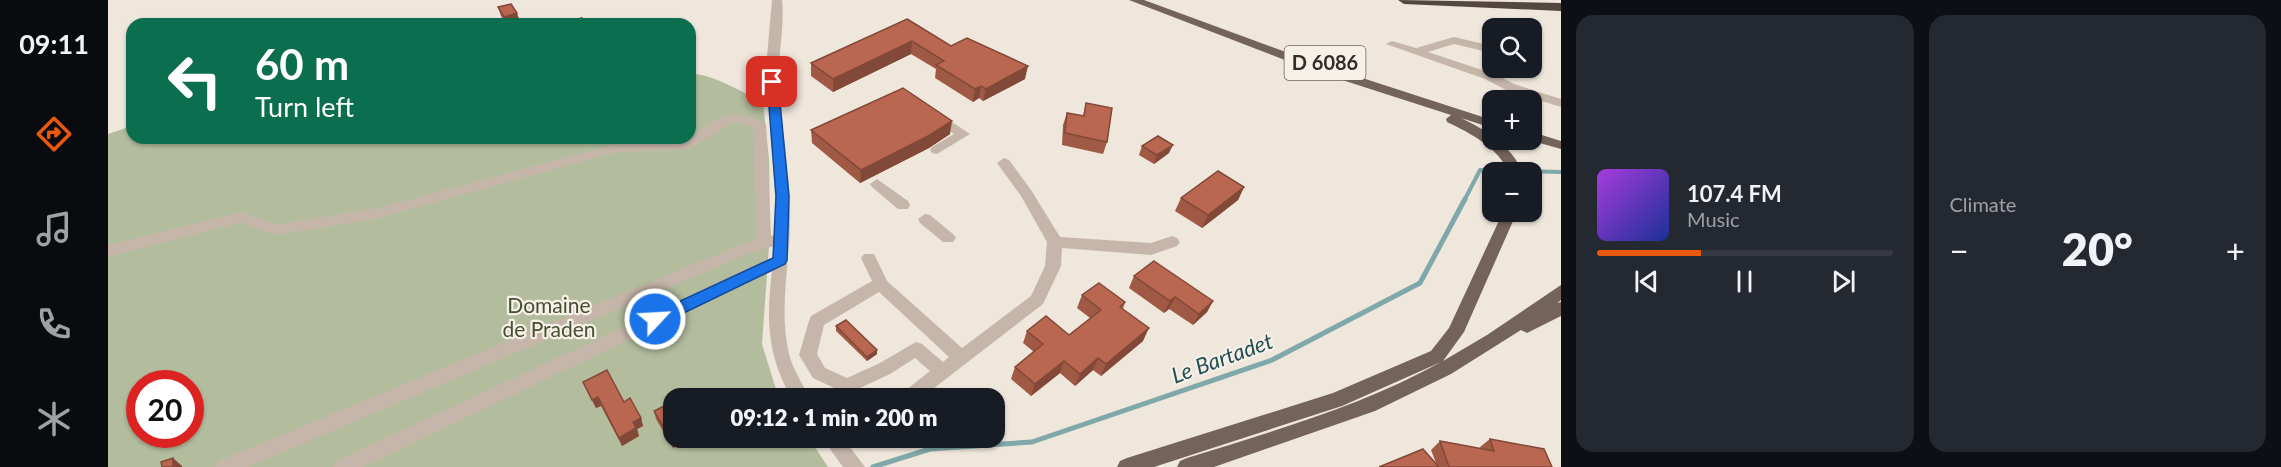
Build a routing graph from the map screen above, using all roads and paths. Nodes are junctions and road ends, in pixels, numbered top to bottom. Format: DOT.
graph roads {
  1 [pos="777,0"];
  2 [pos="1134,0"];
  3 [pos="1404,0"];
  4 [pos="1155,4"];
  5 [pos="1561,8"];
  6 [pos="1392,44"];
  7 [pos="1482,47"];
  8 [pos="1417,52"];
  9 [pos="1312,66"];
  10 [pos="1482,69"];
  11 [pos="1500,78"];
  12 [pos="1561,103"];
  13 [pos="920,105"];
  14 [pos="1482,113"];
  15 [pos="1482,121"];
  16 [pos="1542,131"];
  17 [pos="696,136"];
  18 [pos="1561,137"];
  19 [pos="1542,139"];
  20 [pos="682,144"];
  21 [pos="1561,145"];
  22 [pos="937,150"];
  23 [pos="1509,162"];
  24 [pos="1004,163"];
  25 [pos="877,184"];
  26 [pos="903,205"];
  27 [pos="925,219"];
  28 [pos="1506,222"];
  29 [pos="782,238"];
  30 [pos="948,238"];
  31 [pos="1056,242"];
  32 [pos="1172,242"];
  33 [pos="764,244"];
  34 [pos="108,252"];
  35 [pos="869,258"];
  36 [pos="780,260"];
  37 [pos="880,284"];
  38 [pos="1561,291"];
  39 [pos="1561,308"];
  40 [pos="1475,351"];
  41 [pos="962,358"];
  42 [pos="943,372"];
  43 [pos="794,388"];
  44 [pos="922,388"];
  45 [pos="226,467"];
  46 [pos="343,467"];
  47 [pos="1127,467"];
  48 [pos="1187,467"];
  1 -- 29 [label="street"];
  2 -- 4 [label="main road, D 6086"];
  3 -- 5 [label="highway"];
  4 -- 9 [label="main road, D 6086"];
  4 -- 14 [label="main road, D 6086"];
  6 -- 8 [label="street"];
  7 -- 8 [label="street"];
  8 -- 10 [label="street"];
  9 -- 15 [label="main road, D 6086"];
  9 -- 23 [label="main road"];
  11 -- 12 [label="street"];
  13 -- 22 [label="street"];
  16 -- 18 [label="main road"];
  17 -- 33 [label="street"];
  19 -- 21 [label="main road"];
  20 -- 34 [label="street"];
  24 -- 31 [label="street"];
  25 -- 26 [label="street"];
  27 -- 30 [label="street"];
  28 -- 47 [label="main road"];
  29 -- 33 [label="street"];
  29 -- 36 [label="street"];
  31 -- 32 [label="street"];
  31 -- 41 [label="street"];
  33 -- 45 [label="street"];
  35 -- 37 [label="street"];
  36 -- 43 [label="street"];
  36 -- 46 [label="street"];
  37 -- 41 [label="street"];
  37 -- 42 [label="street"];
  38 -- 40 [label="main road"];
  39 -- 40 [label="main road"];
  40 -- 48 [label="main road"];
  41 -- 42 [label="street"];
  42 -- 44 [label="street"];
}
